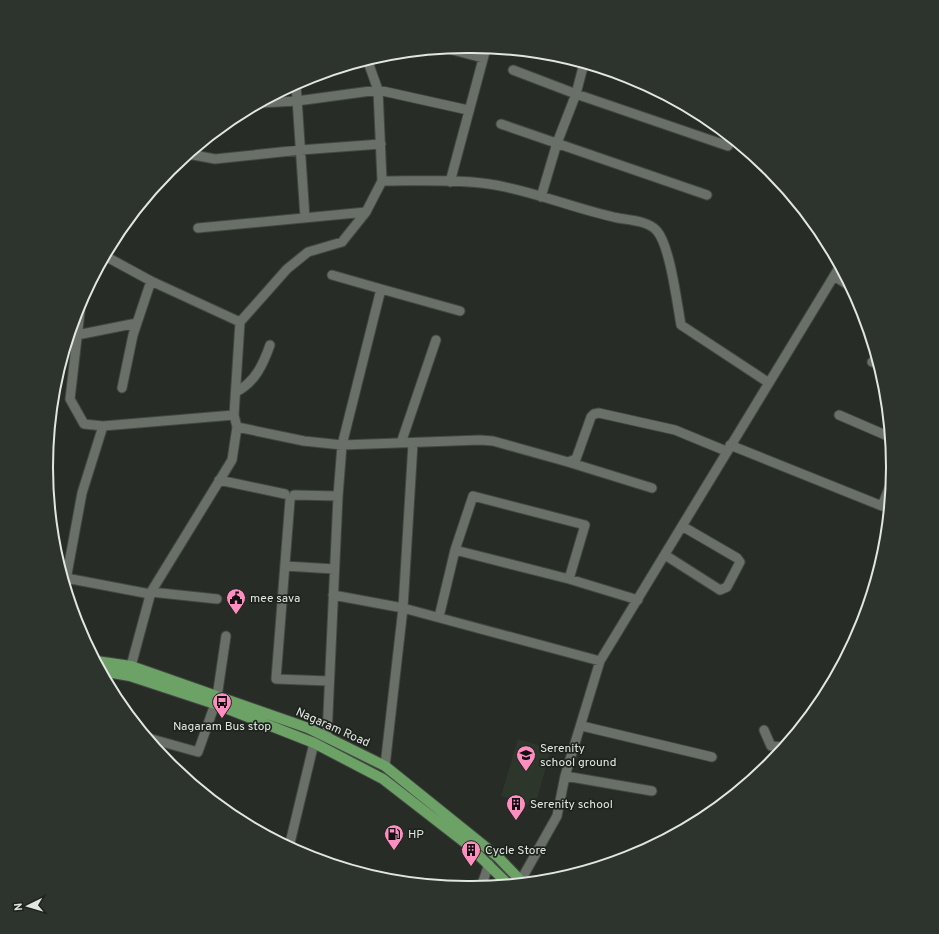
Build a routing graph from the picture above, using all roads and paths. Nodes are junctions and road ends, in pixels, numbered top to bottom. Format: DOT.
graph roads {
  1 [pos="464,53"];
  2 [pos="484,54"];
  3 [pos="483,58"];
  4 [pos="369,65"];
  5 [pos="583,68"];
  6 [pos="513,70"];
  7 [pos="378,90"];
  8 [pos="296,91"];
  9 [pos="576,94"];
  10 [pos="297,101"];
  11 [pos="271,102"];
  12 [pos="468,110"];
  13 [pos="501,124"];
  14 [pos="381,144"];
  15 [pos="557,144"];
  16 [pos="728,146"];
  17 [pos="300,150"];
  18 [pos="195,155"];
  19 [pos="382,181"];
  20 [pos="450,182"];
  21 [pos="707,195"];
  22 [pos="540,197"];
  23 [pos="366,212"];
  24 [pos="305,218"];
  25 [pos="198,228"];
  26 [pos="109,258"];
  27 [pos="837,271"];
  28 [pos="332,275"];
  29 [pos="834,276"];
  30 [pos="841,280"];
  31 [pos="151,281"];
  32 [pos="381,289"];
  33 [pos="460,312"];
  34 [pos="240,322"];
  35 [pos="137,323"];
  36 [pos="78,326"];
  37 [pos="77,335"];
  38 [pos="436,340"];
  39 [pos="270,345"];
  40 [pos="769,383"];
  41 [pos="122,388"];
  42 [pos="236,392"];
  43 [pos="234,415"];
  44 [pos="839,415"];
  45 [pos="104,426"];
  46 [pos="237,427"];
  47 [pos="884,435"];
  48 [pos="401,443"];
  49 [pos="413,443"];
  50 [pos="342,445"];
  51 [pos="728,448"];
  52 [pos="568,462"];
  53 [pos="219,480"];
  54 [pos="652,488"];
  55 [pos="290,496"];
  56 [pos="338,496"];
  57 [pos="884,501"];
  58 [pos="682,526"];
  59 [pos="455,550"];
  60 [pos="665,555"];
  61 [pos="285,566"];
  62 [pos="334,569"];
  63 [pos="67,573"];
  64 [pos="569,579"];
  65 [pos="70,583"];
  66 [pos="150,593"];
  67 [pos="333,595"];
  68 [pos="217,599"];
  69 [pos="638,600"];
  70 [pos="403,608"];
  71 [pos="439,617"];
  72 [pos="226,636"];
  73 [pos="600,661"];
  74 [pos="102,662"];
  75 [pos="131,666"];
  76 [pos="107,672"];
  77 [pos="329,682"];
  78 [pos="216,701"];
  79 [pos="582,726"];
  80 [pos="764,730"];
  81 [pos="327,736"];
  82 [pos="314,743"];
  83 [pos="777,746"];
  84 [pos="162,747"];
  85 [pos="712,757"];
  86 [pos="385,766"];
  87 [pos="565,776"];
  88 [pos="652,791"];
  89 [pos="290,841"];
  90 [pos="489,864"];
  91 [pos="524,877"];
  92 [pos="519,878"];
  93 [pos="504,879"];
  94 [pos="484,881"];
  1 -- 3 [label="street"];
  2 -- 3 [label="street"];
  3 -- 12 [label="street"];
  4 -- 7 [label="street"];
  5 -- 9 [label="street"];
  6 -- 9 [label="street"];
  7 -- 10 [label="street"];
  7 -- 12 [label="street"];
  7 -- 14 [label="street"];
  8 -- 10 [label="street"];
  9 -- 15 [label="street"];
  9 -- 16 [label="street"];
  10 -- 11 [label="street"];
  10 -- 17 [label="street"];
  12 -- 20 [label="street"];
  13 -- 15 [label="street"];
  14 -- 17 [label="street"];
  14 -- 19 [label="street"];
  15 -- 21 [label="street"];
  15 -- 22 [label="street"];
  17 -- 18 [label="street"];
  17 -- 24 [label="street"];
  19 -- 20 [label="street"];
  19 -- 23 [label="street"];
  20 -- 22 [label="street"];
  22 -- 40 [label="street"];
  23 -- 24 [label="street"];
  23 -- 34 [label="street"];
  24 -- 25 [label="street"];
  26 -- 31 [label="street"];
  27 -- 29 [label="street"];
  28 -- 32 [label="street"];
  29 -- 30 [label="street"];
  29 -- 40 [label="street"];
  31 -- 34 [label="street"];
  31 -- 35 [label="street"];
  32 -- 33 [label="street"];
  32 -- 50 [label="street"];
  34 -- 42 [label="street"];
  35 -- 37 [label="street"];
  35 -- 41 [label="street"];
  36 -- 37 [label="street"];
  37 -- 45 [label="street"];
  38 -- 48 [label="street"];
  39 -- 42 [label="street"];
  40 -- 51 [label="street"];
  42 -- 43 [label="street"];
  43 -- 45 [label="street"];
  43 -- 46 [label="street"];
  44 -- 47 [label="street"];
  45 -- 63 [label="street"];
  46 -- 50 [label="street"];
  46 -- 53 [label="street"];
  48 -- 49 [label="street"];
  48 -- 50 [label="street"];
  49 -- 52 [label="street"];
  49 -- 70 [label="street"];
  50 -- 56 [label="street"];
  51 -- 52 [label="street"];
  51 -- 57 [label="street"];
  51 -- 58 [label="street"];
  52 -- 54 [label="street"];
  53 -- 55 [label="street"];
  53 -- 66 [label="street"];
  55 -- 56 [label="street"];
  55 -- 61 [label="street"];
  56 -- 62 [label="street"];
  58 -- 60 [label="street"];
  58 -- 60 [label="street"];
  59 -- 64 [label="street"];
  59 -- 64 [label="street"];
  59 -- 71 [label="street"];
  60 -- 69 [label="street"];
  61 -- 62 [label="street"];
  61 -- 77 [label="street"];
  62 -- 67 [label="street"];
  64 -- 69 [label="street"];
  65 -- 66 [label="street"];
  66 -- 68 [label="street"];
  66 -- 75 [label="street"];
  67 -- 70 [label="street"];
  67 -- 77 [label="street"];
  69 -- 73 [label="street"];
  70 -- 71 [label="street"];
  70 -- 86 [label="street"];
  71 -- 73 [label="street"];
  72 -- 78 [label="street"];
  73 -- 79 [label="street"];
  74 -- 75 [label="main road, Nagaram Road"];
  75 -- 78 [label="main road, Nagaram Road"];
  76 -- 78 [label="main road, Nagaram Road"];
  77 -- 81 [label="street"];
  78 -- 81 [label="main road, Nagaram Road"];
  78 -- 82 [label="main road, Nagaram Road"];
  78 -- 84 [label="street"];
  79 -- 85 [label="street"];
  79 -- 87 [label="street"];
  80 -- 83 [label="street"];
  81 -- 86 [label="main road, Nagaram Road"];
  82 -- 89 [label="street"];
  82 -- 90 [label="main road, Nagaram Road"];
  86 -- 92 [label="main road, Nagaram Road"];
  87 -- 88 [label="street"];
  87 -- 91 [label="street"];
  90 -- 93 [label="main road, Nagaram Road"];
  90 -- 94 [label="street"];
}
